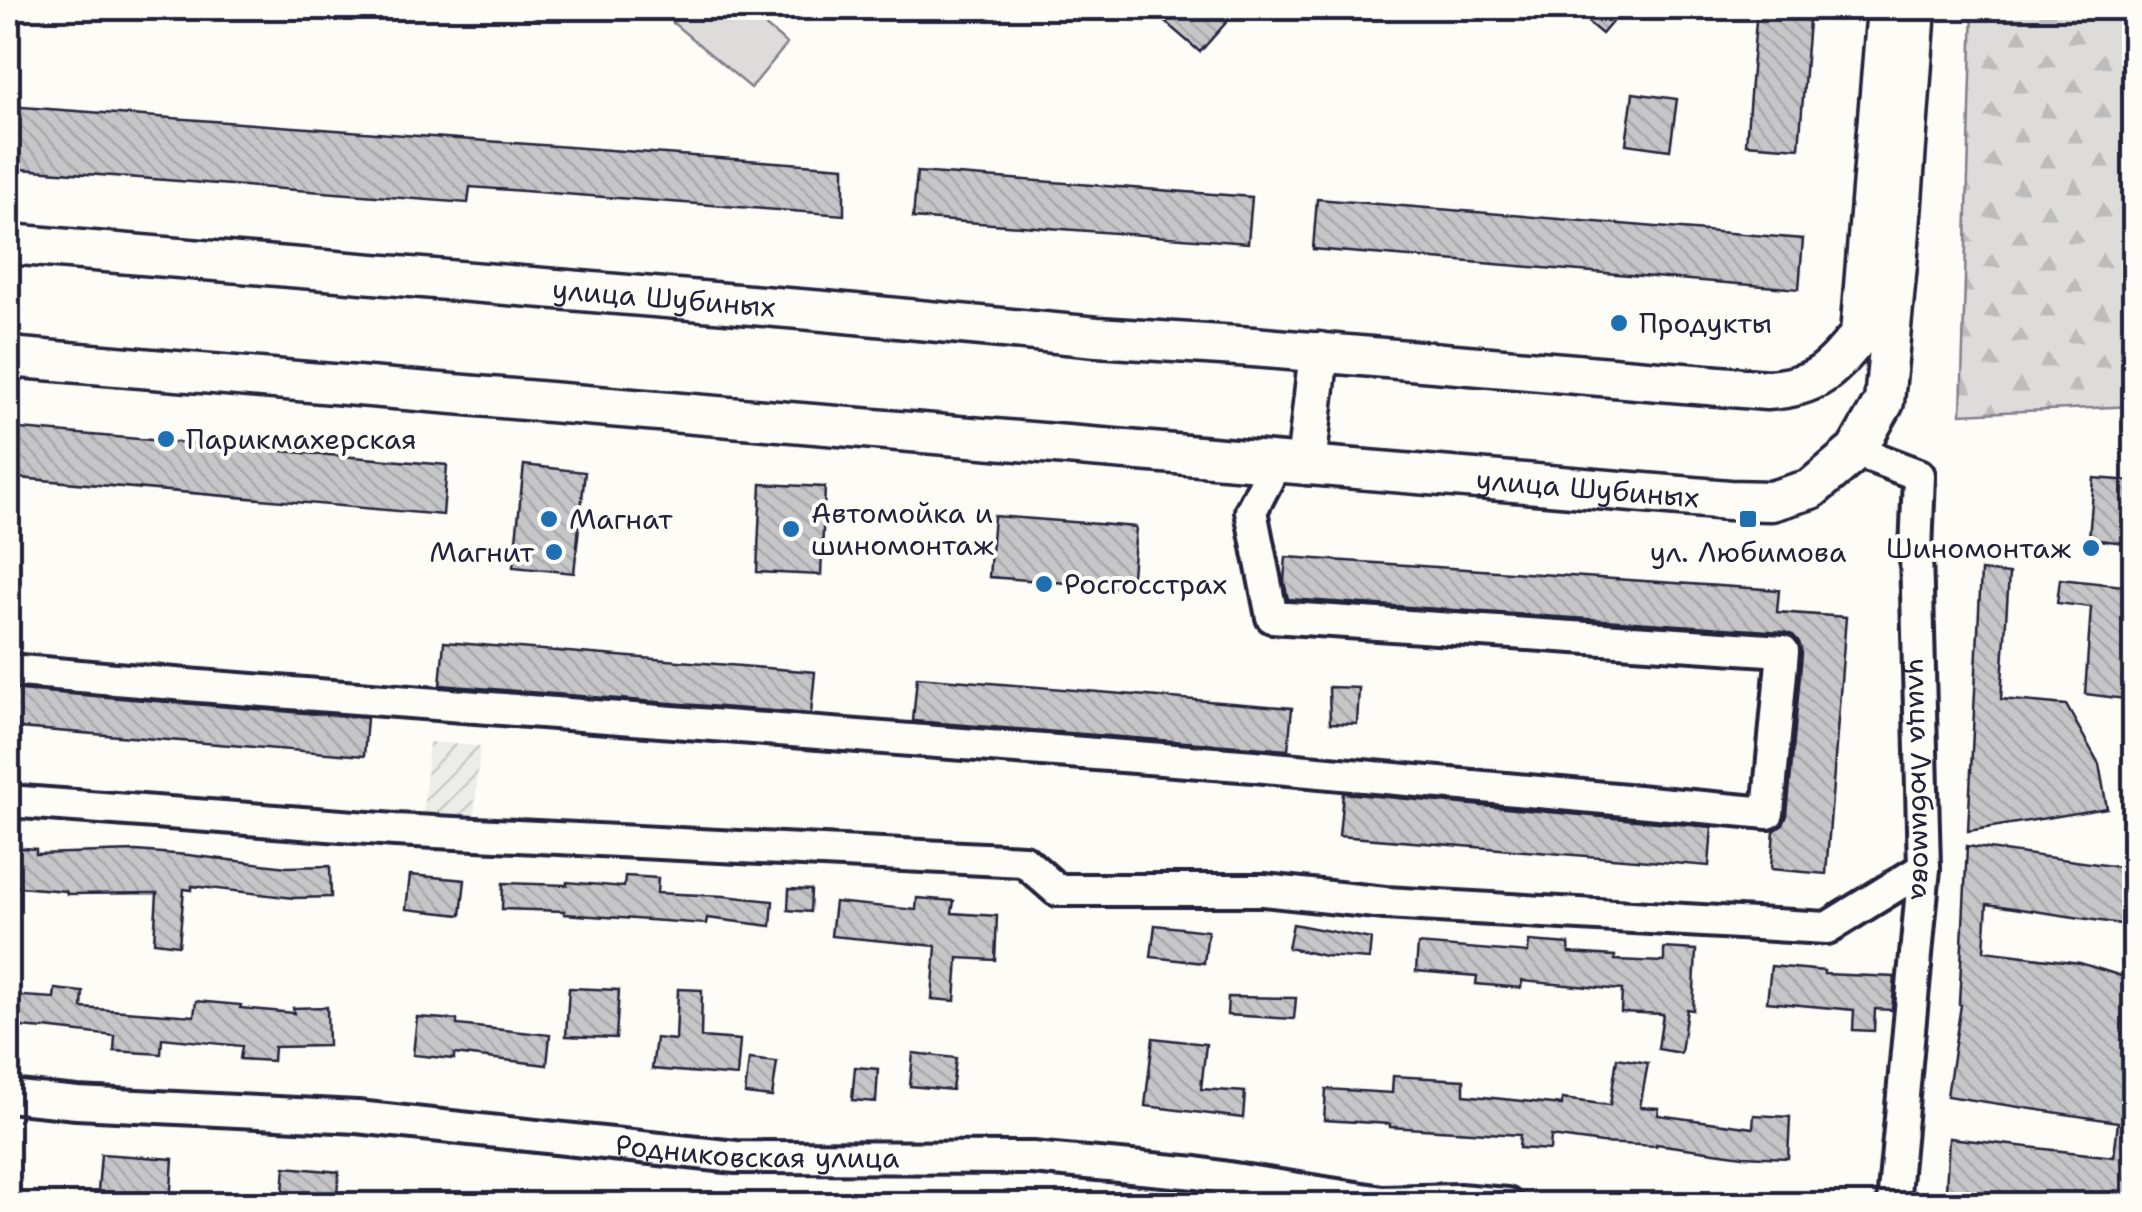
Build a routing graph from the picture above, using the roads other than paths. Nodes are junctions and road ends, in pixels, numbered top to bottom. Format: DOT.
graph roads {
  1 [pos="1887,8"];
  2 [pos="1916,8"];
  3 [pos="8,244"];
  4 [pos="1319,352"];
  5 [pos="8,357"];
  6 [pos="1856,451"];
  7 [pos="1291,464"];
  8 [pos="8,670"];
  9 [pos="8,801"];
  10 [pos="1924,868"];
  11 [pos="8,1096"];
  12 [pos="1507,1204"];
  13 [pos="1892,1204"];
  1 -- 4 [label="main road, улица Шубиных"];
  2 -- 6 [label="main road"];
  3 -- 4 [label="main road, улица Шубиных"];
  4 -- 7 [label="main road"];
  5 -- 7 [label="main road, улица Шубиных"];
  6 -- 7 [label="main road, улица Шубиных"];
  6 -- 10 [label="street, улица Любимова"];
  7 -- 8 [label="street"];
  9 -- 10 [label="street"];
  10 -- 13 [label="street, улица Любимова"];
  11 -- 12 [label="street, Родниковская улица"];
}
